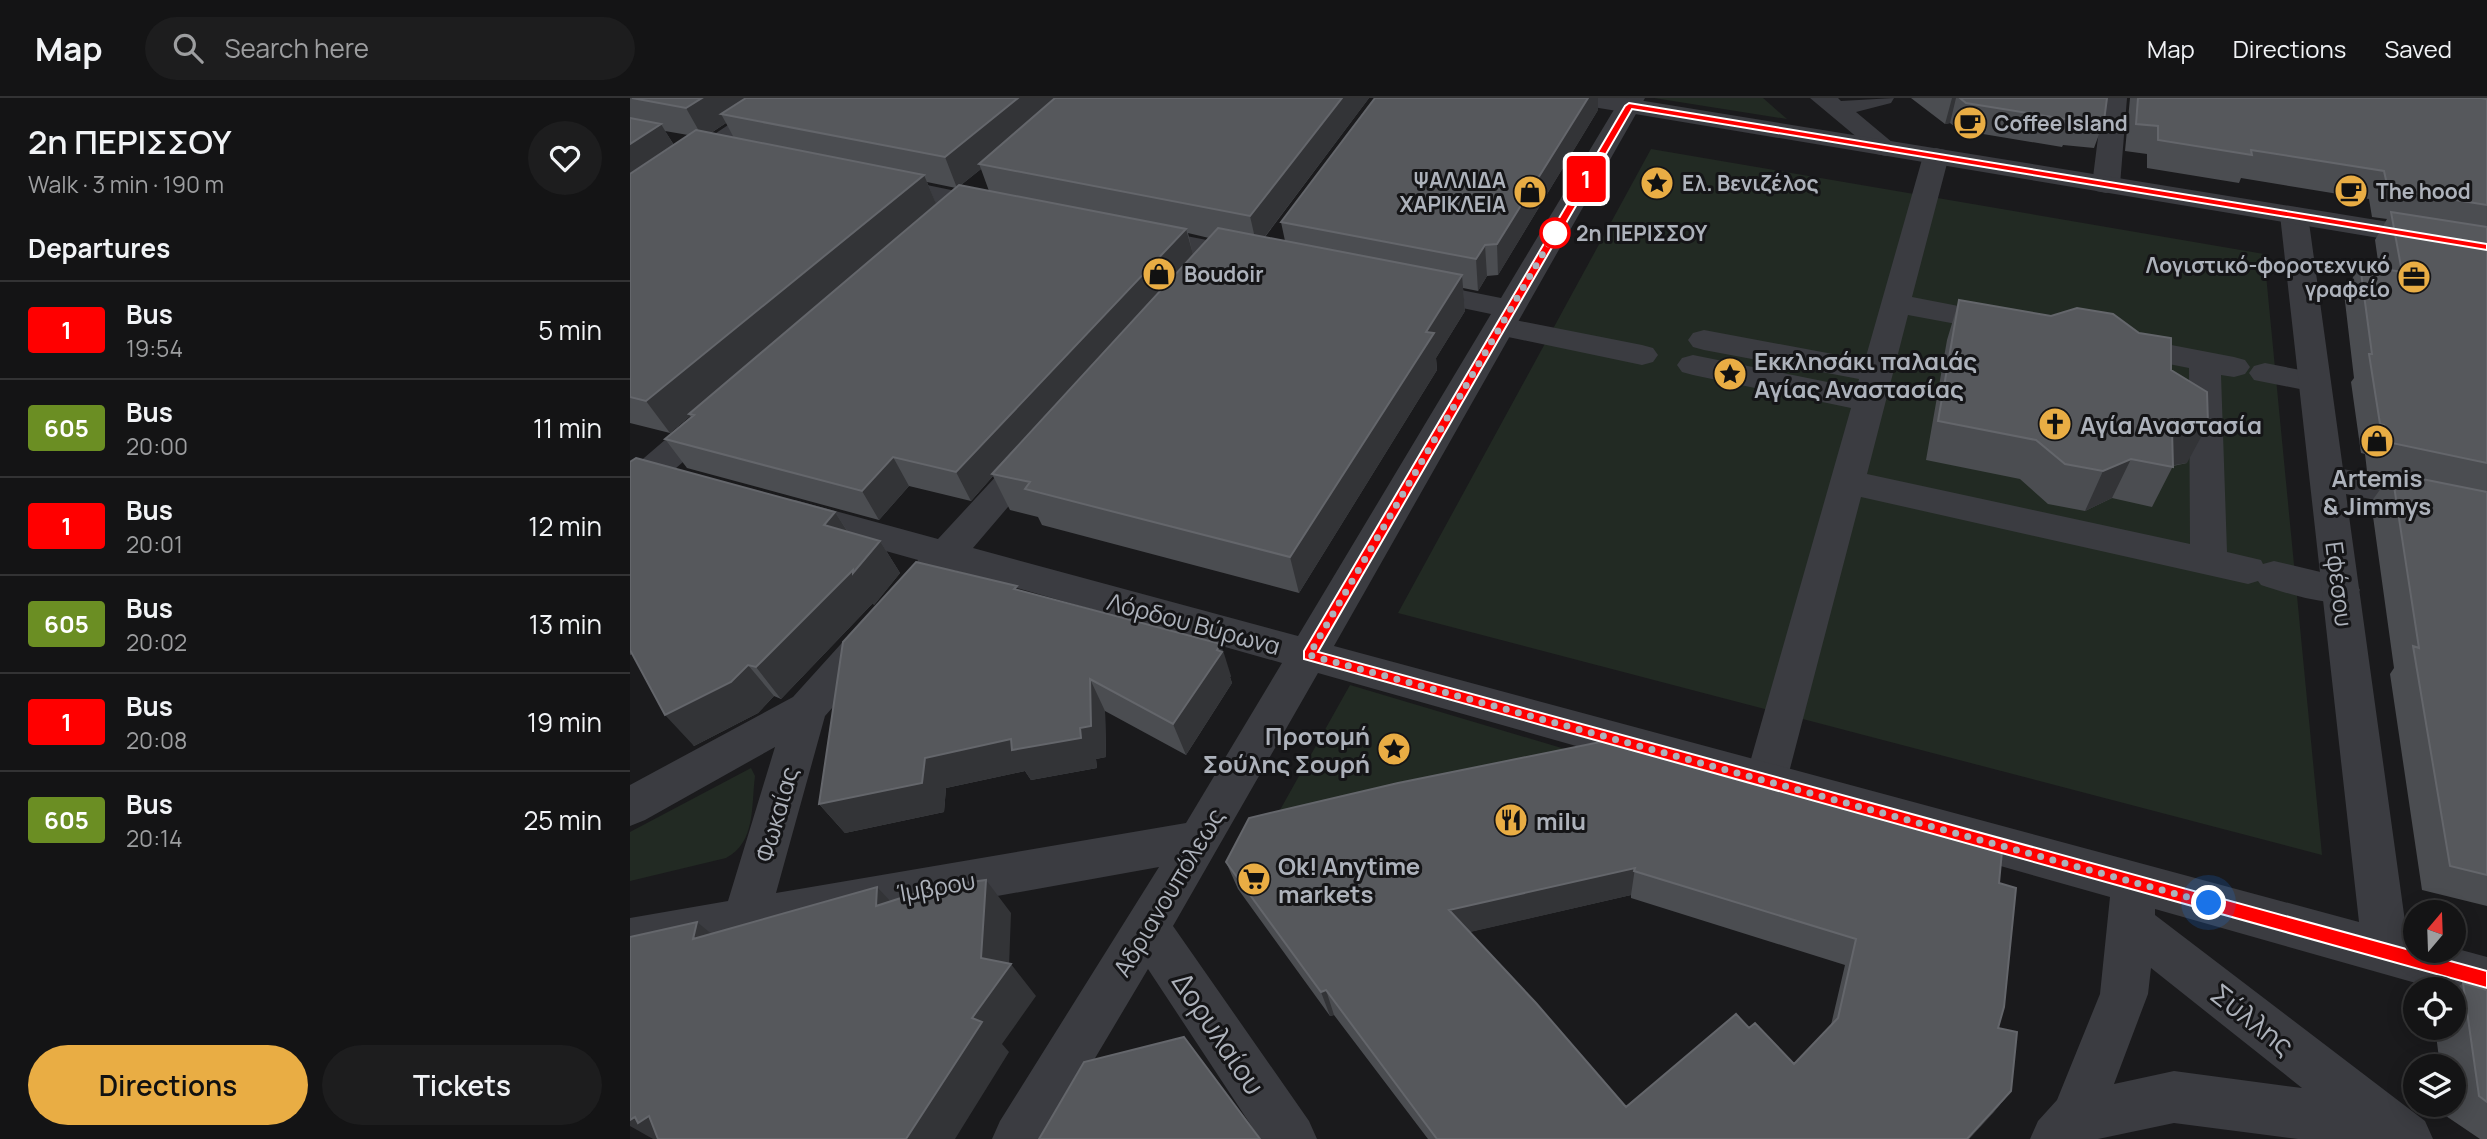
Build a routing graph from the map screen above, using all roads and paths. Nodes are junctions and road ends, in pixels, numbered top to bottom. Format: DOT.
graph roads {
  1 [pos="786,98"];
  2 [pos="1581,98"];
  3 [pos="1882,98"];
  4 [pos="2115,98"];
  5 [pos="1631,102"];
  6 [pos="1830,104"];
  7 [pos="669,142"];
  8 [pos="1886,148"];
  9 [pos="709,150"];
  10 [pos="1936,156"];
  11 [pos="749,158"];
  12 [pos="856,179"];
  13 [pos="986,182"];
  14 [pos="2106,184"];
  15 [pos="964,201"];
  16 [pos="630,202"];
  17 [pos="1018,211"];
  18 [pos="2294,215"];
  19 [pos="933,227"];
  20 [pos="1112,230"];
  21 [pos="2487,247"];
  22 [pos="1219,251"];
  23 [pos="1272,257"];
  24 [pos="1196,277"];
  25 [pos="1381,284"];
  26 [pos="1894,303"];
  27 [pos="1508,313"];
  28 [pos="2029,328"];
  29 [pos="2097,341"];
  30 [pos="1648,343"];
  31 [pos="1698,353"];
  32 [pos="2235,367"];
  33 [pos="2315,383"];
  34 [pos="1872,386"];
  35 [pos="739,395"];
  36 [pos="1057,431"];
  37 [pos="636,476"];
  38 [pos="2326,478"];
  39 [pos="1847,482"];
  40 [pos="690,484"];
  41 [pos="757,502"];
  42 [pos="2487,510"];
  43 [pos="946,554"];
  44 [pos="2209,561"];
  45 [pos="2341,590"];
  46 [pos="1309,655"];
  47 [pos="807,709"];
  48 [pos="1766,780"];
  49 [pos="630,807"];
  50 [pos="1200,840"];
  51 [pos="2132,904"];
  52 [pos="746,919"];
  53 [pos="1147,927"];
  54 [pos="630,940"];
  55 [pos="2386,952"];
  56 [pos="2487,980"];
  57 [pos="2066,1128"];
  58 [pos="1018,1139"];
  59 [pos="1291,1139"];
  60 [pos="2407,1139"];
  1 -- 9 [label="street"];
  2 -- 5 [label="street"];
  3 -- 6 [label="street"];
  4 -- 14 [label="street"];
  5 -- 8 [label="street"];
  5 -- 27 [label="street, Αδριανουπόλεως"];
  6 -- 8 [label="street"];
  7 -- 9 [label="street"];
  8 -- 10 [label="street"];
  9 -- 11 [label="street"];
  9 -- 16 [label="street"];
  10 -- 14 [label="street"];
  10 -- 26 [label="street"];
  12 -- 15 [label="street"];
  13 -- 15 [label="street"];
  14 -- 18 [label="street"];
  15 -- 17 [label="street"];
  15 -- 19 [label="street"];
  18 -- 21 [label="street"];
  18 -- 33 [label="street, Εφέσου"];
  20 -- 22 [label="street"];
  22 -- 23 [label="street"];
  22 -- 24 [label="street"];
  25 -- 27 [label="street"];
  26 -- 28 [label="street"];
  26 -- 34 [label="street"];
  27 -- 30 [label="street"];
  27 -- 46 [label="street, Αδριανουπόλεως"];
  29 -- 32 [label="street"];
  31 -- 34 [label="street"];
  32 -- 33 [label="street"];
  32 -- 44 [label="street"];
  33 -- 38 [label="street, Εφέσου"];
  34 -- 39 [label="street"];
  35 -- 37 [label="street"];
  36 -- 43 [label="street, Φωκαίας"];
  37 -- 40 [label="street"];
  38 -- 42 [label="street"];
  38 -- 45 [label="street, Εφέσου"];
  39 -- 44 [label="street"];
  39 -- 48 [label="street"];
  41 -- 43 [label="street, Λόρδου Βύρωνα"];
  43 -- 46 [label="street, Λόρδου Βύρωνα"];
  43 -- 47 [label="street, Φωκαίας"];
  44 -- 45 [label="street"];
  45 -- 55 [label="street, Εφέσου"];
  46 -- 48 [label="street, Λόρδου Βύρωνα"];
  46 -- 50 [label="street, Αδριανουπόλεως"];
  47 -- 49 [label="street, Φωκαίας"];
  47 -- 52 [label="street, Φωκαίας"];
  48 -- 51 [label="street, Λόρδου Βύρωνα"];
  50 -- 52 [label="street, Ίμβρου"];
  50 -- 53 [label="street, Αδριανουπόλεως"];
  51 -- 55 [label="street, Λόρδου Βύρωνα"];
  51 -- 57 [label="street"];
  51 -- 60 [label="street, Σύλλης"];
  52 -- 54 [label="street, Ίμβρου"];
  53 -- 58 [label="street, Αδριανουπόλεως"];
  53 -- 59 [label="street, Δορυλαίου"];
  55 -- 56 [label="street, Λόρδου Βύρωνα"];
  57 -- 60 [label="street"];
}
